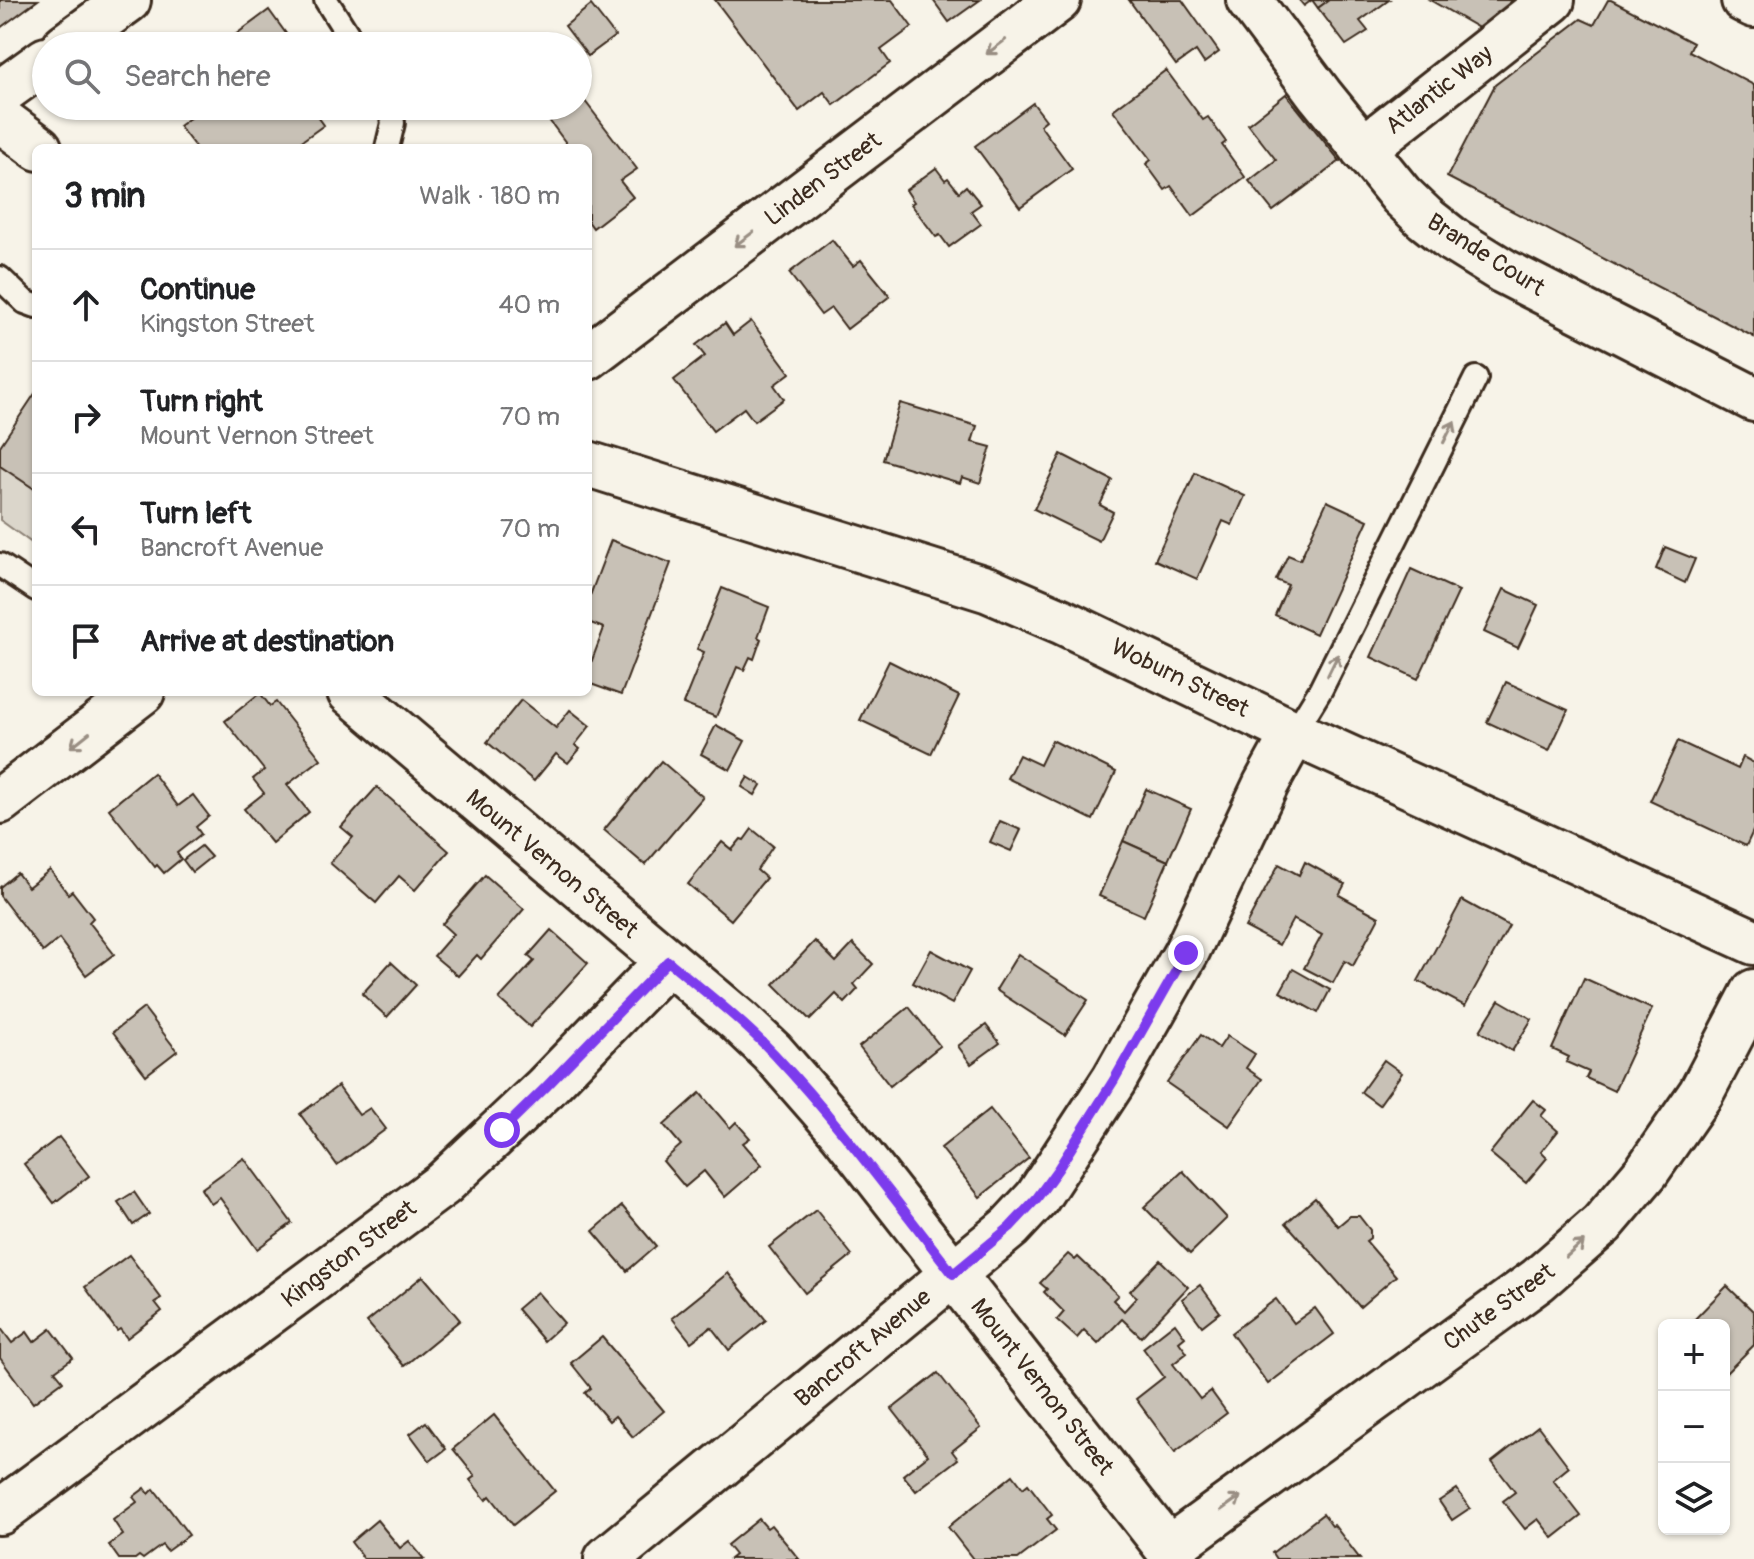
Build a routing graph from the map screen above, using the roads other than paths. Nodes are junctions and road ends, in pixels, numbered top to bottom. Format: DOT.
graph roads {
  1 [pos="128,0"];
  2 [pos="326,0"];
  3 [pos="1058,0"];
  4 [pos="1249,0"];
  5 [pos="1552,0"];
  6 [pos="1744,0"];
  7 [pos="1754,5"];
  8 [pos="84,32"];
  9 [pos="346,32"];
  10 [pos="32,70"];
  11 [pos="0,93"];
  12 [pos="0,119"];
  13 [pos="392,120"];
  14 [pos="34,144"];
  15 [pos="388,144"];
  16 [pos="1363,149"];
  17 [pos="0,278"];
  18 [pos="32,305"];
  19 [pos="592,354"];
  20 [pos="1476,378"];
  21 [pos="1754,399"];
  22 [pos="592,465"];
  23 [pos="0,565"];
  24 [pos="32,586"];
  25 [pos="137,696"];
  26 [pos="355,696"];
  27 [pos="1294,733"];
  28 [pos="0,801"];
  29 [pos="1754,942"];
  30 [pos="668,961"];
  31 [pos="1754,992"];
  32 [pos="953,1274"];
  33 [pos="0,1512"];
  34 [pos="1172,1554"];
  35 [pos="607,1559"];
  1 -- 8 [label="street"];
  2 -- 9 [label="lane"];
  3 -- 19 [label="street, Linden Street, one-way"];
  4 -- 16 [label="street, Brande Court"];
  5 -- 16 [label="street, Atlantic Way"];
  6 -- 7 [label="street"];
  10 -- 11 [label="street"];
  12 -- 14 [label="street"];
  13 -- 15 [label="lane"];
  16 -- 21 [label="street, Brande Court"];
  17 -- 18 [label="lane"];
  27 -- 20 [label="lane, one-way"];
  22 -- 27 [label="street, Woburn Street"];
  23 -- 24 [label="lane"];
  25 -- 28 [label="street, one-way"];
  26 -- 30 [label="street, Mount Vernon Street"];
  27 -- 29 [label="street, Woburn Street"];
  27 -- 32 [label="street, Bancroft Avenue"];
  30 -- 32 [label="street, Mount Vernon Street"];
  30 -- 33 [label="street, Kingston Street"];
  34 -- 31 [label="street, Chute Street, one-way"];
  32 -- 34 [label="street, Mount Vernon Street"];
  32 -- 35 [label="street, Bancroft Avenue"];
}
